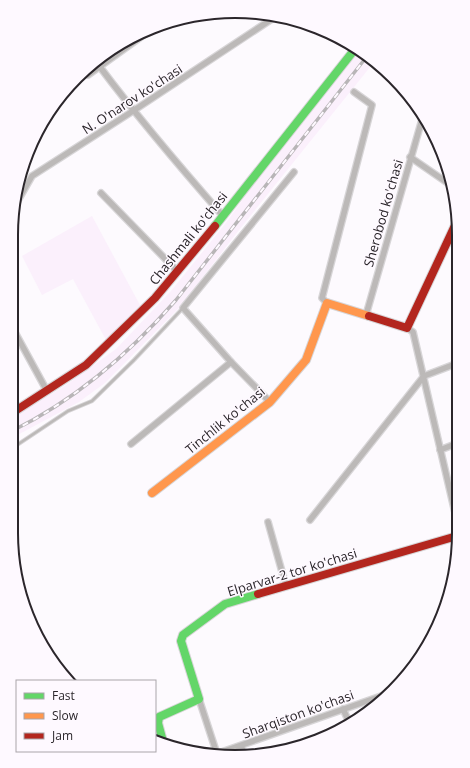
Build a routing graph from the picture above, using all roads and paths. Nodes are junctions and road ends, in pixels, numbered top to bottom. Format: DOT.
graph roads {
  1 [pos="269,21"];
  2 [pos="125,48"];
  3 [pos="352,52"];
  4 [pos="100,67"];
  5 [pos="91,73"];
  6 [pos="354,92"];
  7 [pos="134,112"];
  8 [pos="421,123"];
  9 [pos="410,157"];
  10 [pos="294,172"];
  11 [pos="446,182"];
  12 [pos="22,193"];
  13 [pos="101,193"];
  14 [pos="223,216"];
  15 [pos="452,232"];
  16 [pos="178,272"];
  17 [pos="327,303"];
  18 [pos="183,308"];
  19 [pos="366,315"];
  20 [pos="406,328"];
  21 [pos="18,338"];
  22 [pos="231,362"];
  23 [pos="452,365"];
  24 [pos="424,376"];
  25 [pos="47,391"];
  26 [pos="270,402"];
  27 [pos="18,409"];
  28 [pos="131,444"];
  29 [pos="18,445"];
  30 [pos="452,445"];
  31 [pos="440,450"];
  32 [pos="152,493"];
  33 [pos="452,499"];
  34 [pos="310,520"];
  35 [pos="268,522"];
  36 [pos="452,537"];
  37 [pos="286,586"];
  38 [pos="376,698"];
  39 [pos="198,699"];
  40 [pos="343,709"];
  41 [pos="348,719"];
  42 [pos="162,737"];
  43 [pos="241,746"];
  44 [pos="215,749"];
  45 [pos="229,750"];
  46 [pos="243,750"];
  1 -- 7 [label="street, N. O'narov ko'chasi"];
  2 -- 4 [label="street"];
  3 -- 14 [label="street, Chashmali ko'chasi"];
  4 -- 5 [label="street"];
  4 -- 7 [label="street"];
  6 -- 17 [label="street"];
  7 -- 12 [label="street, N. O'narov ko'chasi"];
  7 -- 14 [label="street"];
  8 -- 9 [label="street, Sherobod ko'chasi"];
  9 -- 11 [label="street"];
  9 -- 19 [label="street, Sherobod ko'chasi"];
  10 -- 18 [label="street"];
  13 -- 16 [label="street"];
  14 -- 16 [label="street, Chashmali ko'chasi"];
  15 -- 20 [label="street"];
  16 -- 25 [label="street, Chashmali ko'chasi"];
  17 -- 19 [label="street"];
  17 -- 26 [label="street, Tinchlik ko'chasi"];
  18 -- 22 [label="street"];
  18 -- 29 [label="lane"];
  19 -- 20 [label="street"];
  20 -- 24 [label="street"];
  21 -- 25 [label="street"];
  22 -- 26 [label="street"];
  22 -- 28 [label="street"];
  23 -- 24 [label="street"];
  24 -- 31 [label="street"];
  24 -- 34 [label="street"];
  25 -- 27 [label="street, Chashmali ko'chasi"];
  26 -- 32 [label="street, Tinchlik ko'chasi"];
  30 -- 31 [label="street"];
  31 -- 33 [label="street"];
  35 -- 37 [label="street"];
  36 -- 37 [label="street, Elparvar-2 tor ko'chasi"];
  37 -- 39 [label="street, Elparvar-2 tor ko'chasi"];
  38 -- 40 [label="street, Sharqiston ko'chasi"];
  39 -- 42 [label="street"];
  39 -- 44 [label="street"];
  40 -- 41 [label="street"];
  40 -- 43 [label="street, Sharqiston ko'chasi"];
  43 -- 45 [label="street, Sharqiston ko'chasi"];
  43 -- 46 [label="street"];
}
